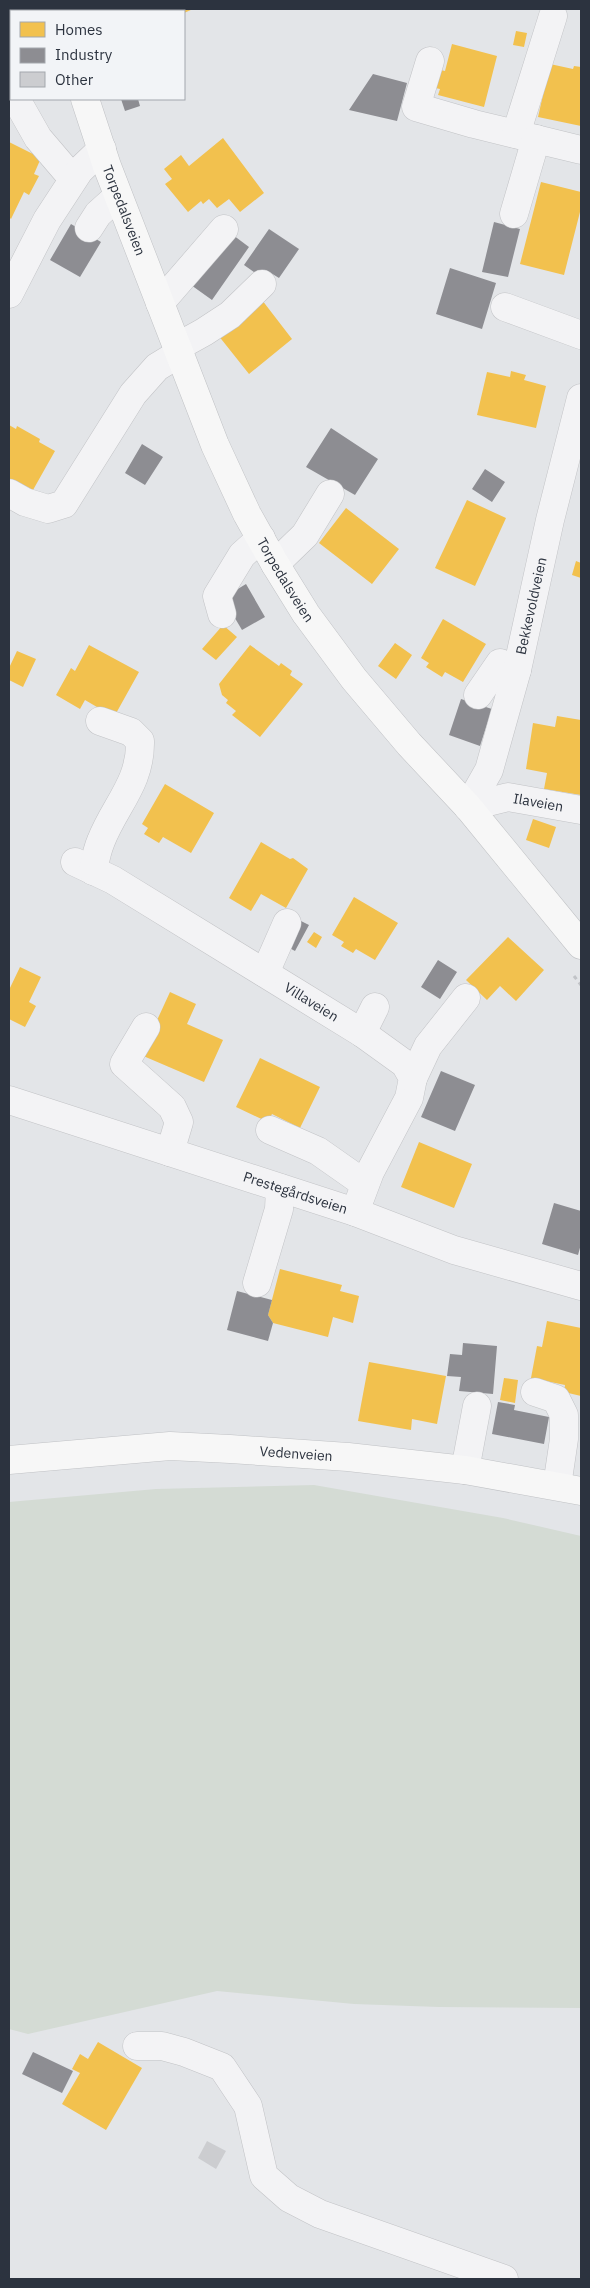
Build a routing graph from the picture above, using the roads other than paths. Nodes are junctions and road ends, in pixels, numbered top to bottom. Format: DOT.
graph roads {
  1 [pos="553,16"];
  2 [pos="430,61"];
  3 [pos="17,100"];
  4 [pos="85,100"];
  5 [pos="526,136"];
  6 [pos="102,149"];
  7 [pos="581,150"];
  8 [pos="73,179"];
  9 [pos="118,196"];
  10 [pos="514,214"];
  11 [pos="89,228"];
  12 [pos="224,229"];
  13 [pos="11,283"];
  14 [pos="262,284"];
  15 [pos="160,303"];
  16 [pos="505,307"];
  17 [pos="581,335"];
  18 [pos="179,350"];
  19 [pos="581,398"];
  20 [pos="571,482"];
  21 [pos="9,493"];
  22 [pos="330,494"];
  23 [pos="260,538"];
  24 [pos="275,564"];
  25 [pos="222,614"];
  26 [pos="517,670"];
  27 [pos="478,695"];
  28 [pos="100,721"];
  29 [pos="468,807"];
  30 [pos="581,810"];
  31 [pos="287,923"];
  32 [pos="581,945"];
  33 [pos="265,973"];
  34 [pos="466,998"];
  35 [pos="375,1007"];
  36 [pos="146,1027"];
  37 [pos="362,1033"];
  38 [pos="413,1078"];
  39 [pos="9,1100"];
  40 [pos="270,1130"];
  41 [pos="170,1152"];
  42 [pos="365,1184"];
  43 [pos="280,1188"];
  44 [pos="355,1212"];
  45 [pos="257,1283"];
  46 [pos="581,1286"];
  47 [pos="535,1392"];
  48 [pos="477,1406"];
  49 [pos="9,1460"];
  50 [pos="465,1470"];
  51 [pos="569,1489"];
  52 [pos="137,2046"];
  53 [pos="504,2279"];
  1 -- 5 [label="street"];
  2 -- 5 [label="street"];
  3 -- 8 [label="street"];
  4 -- 6 [label="main road, Torpedalsveien"];
  5 -- 7 [label="street"];
  5 -- 10 [label="street"];
  6 -- 8 [label="street, Torpedalsveien"];
  6 -- 9 [label="main road, Torpedalsveien"];
  8 -- 13 [label="street, Torpedalsveien"];
  9 -- 11 [label="street"];
  9 -- 15 [label="main road, Torpedalsveien"];
  12 -- 15 [label="street"];
  14 -- 18 [label="street"];
  15 -- 18 [label="main road, Torpedalsveien"];
  16 -- 17 [label="street"];
  18 -- 21 [label="street"];
  18 -- 23 [label="main road, Torpedalsveien"];
  19 -- 20 [label="street, Bekkevoldveien"];
  20 -- 26 [label="street, Bekkevoldveien"];
  22 -- 24 [label="street"];
  23 -- 24 [label="main road, Torpedalsveien"];
  23 -- 25 [label="street"];
  24 -- 29 [label="main road, Torpedalsveien"];
  26 -- 27 [label="street"];
  26 -- 29 [label="street, Bekkevoldveien"];
  28 -- 33 [label="street, Villaveien"];
  29 -- 30 [label="street, Ilaveien"];
  29 -- 32 [label="main road, Torpedalsveien"];
  31 -- 33 [label="street"];
  33 -- 37 [label="street, Villaveien"];
  34 -- 38 [label="street"];
  35 -- 37 [label="street"];
  36 -- 41 [label="street"];
  37 -- 38 [label="street, Villaveien"];
  38 -- 42 [label="street"];
  39 -- 41 [label="street, Prestegårdsveien"];
  40 -- 42 [label="street"];
  41 -- 43 [label="street, Prestegårdsveien"];
  42 -- 44 [label="street"];
  43 -- 44 [label="street, Prestegårdsveien"];
  43 -- 45 [label="street"];
  44 -- 46 [label="street, Prestegårdsveien"];
  47 -- 51 [label="street"];
  48 -- 50 [label="street"];
  49 -- 50 [label="main road, Vedenveien"];
  50 -- 51 [label="main road, Vedenveien"];
  52 -- 53 [label="street"];
}
